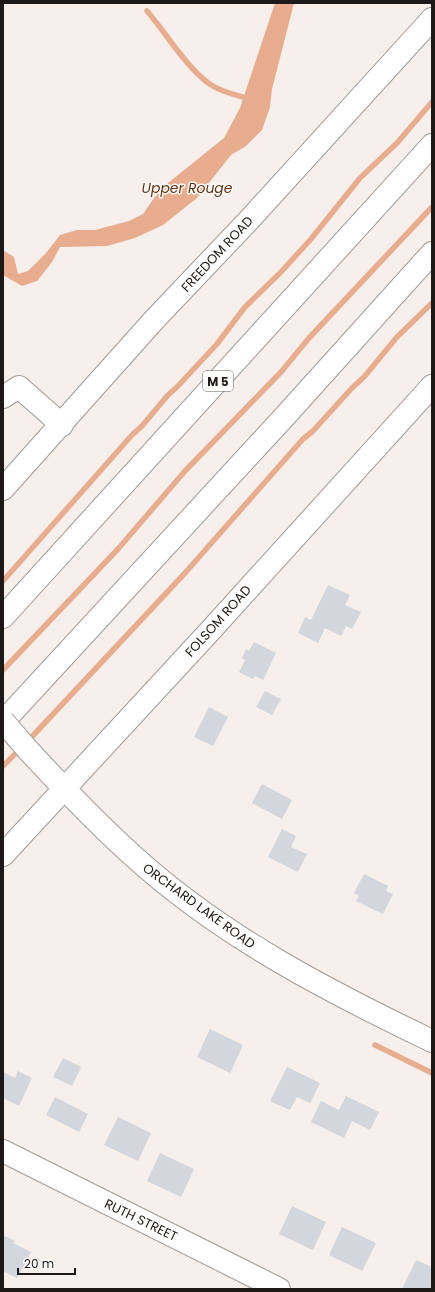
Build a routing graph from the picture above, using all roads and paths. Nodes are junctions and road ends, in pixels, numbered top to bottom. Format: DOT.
graph roads {
  1 [pos="432,19"];
  2 [pos="432,145"];
  3 [pos="432,253"];
  4 [pos="432,386"];
  5 [pos="3,397"];
  6 [pos="62,425"];
  7 [pos="3,489"];
  8 [pos="3,617"];
  9 [pos="3,722"];
  10 [pos="64,789"];
  11 [pos="3,855"];
  12 [pos="432,1041"];
  13 [pos="3,1152"];
  14 [pos="279,1289"];
  1 -- 6 [label="main road, FREEDOM ROAD"];
  2 -- 8 [label="main road, M 5"];
  3 -- 9 [label="main road"];
  4 -- 10 [label="main road, FOLSOM ROAD"];
  5 -- 6 [label="main road"];
  6 -- 7 [label="main road, FREEDOM ROAD"];
  9 -- 10 [label="main road, ORCHARD LAKE ROAD, bridge"];
  10 -- 11 [label="main road, FOLSOM ROAD"];
  10 -- 12 [label="main road, ORCHARD LAKE ROAD"];
  13 -- 14 [label="main road, RUTH STREET"];
}
